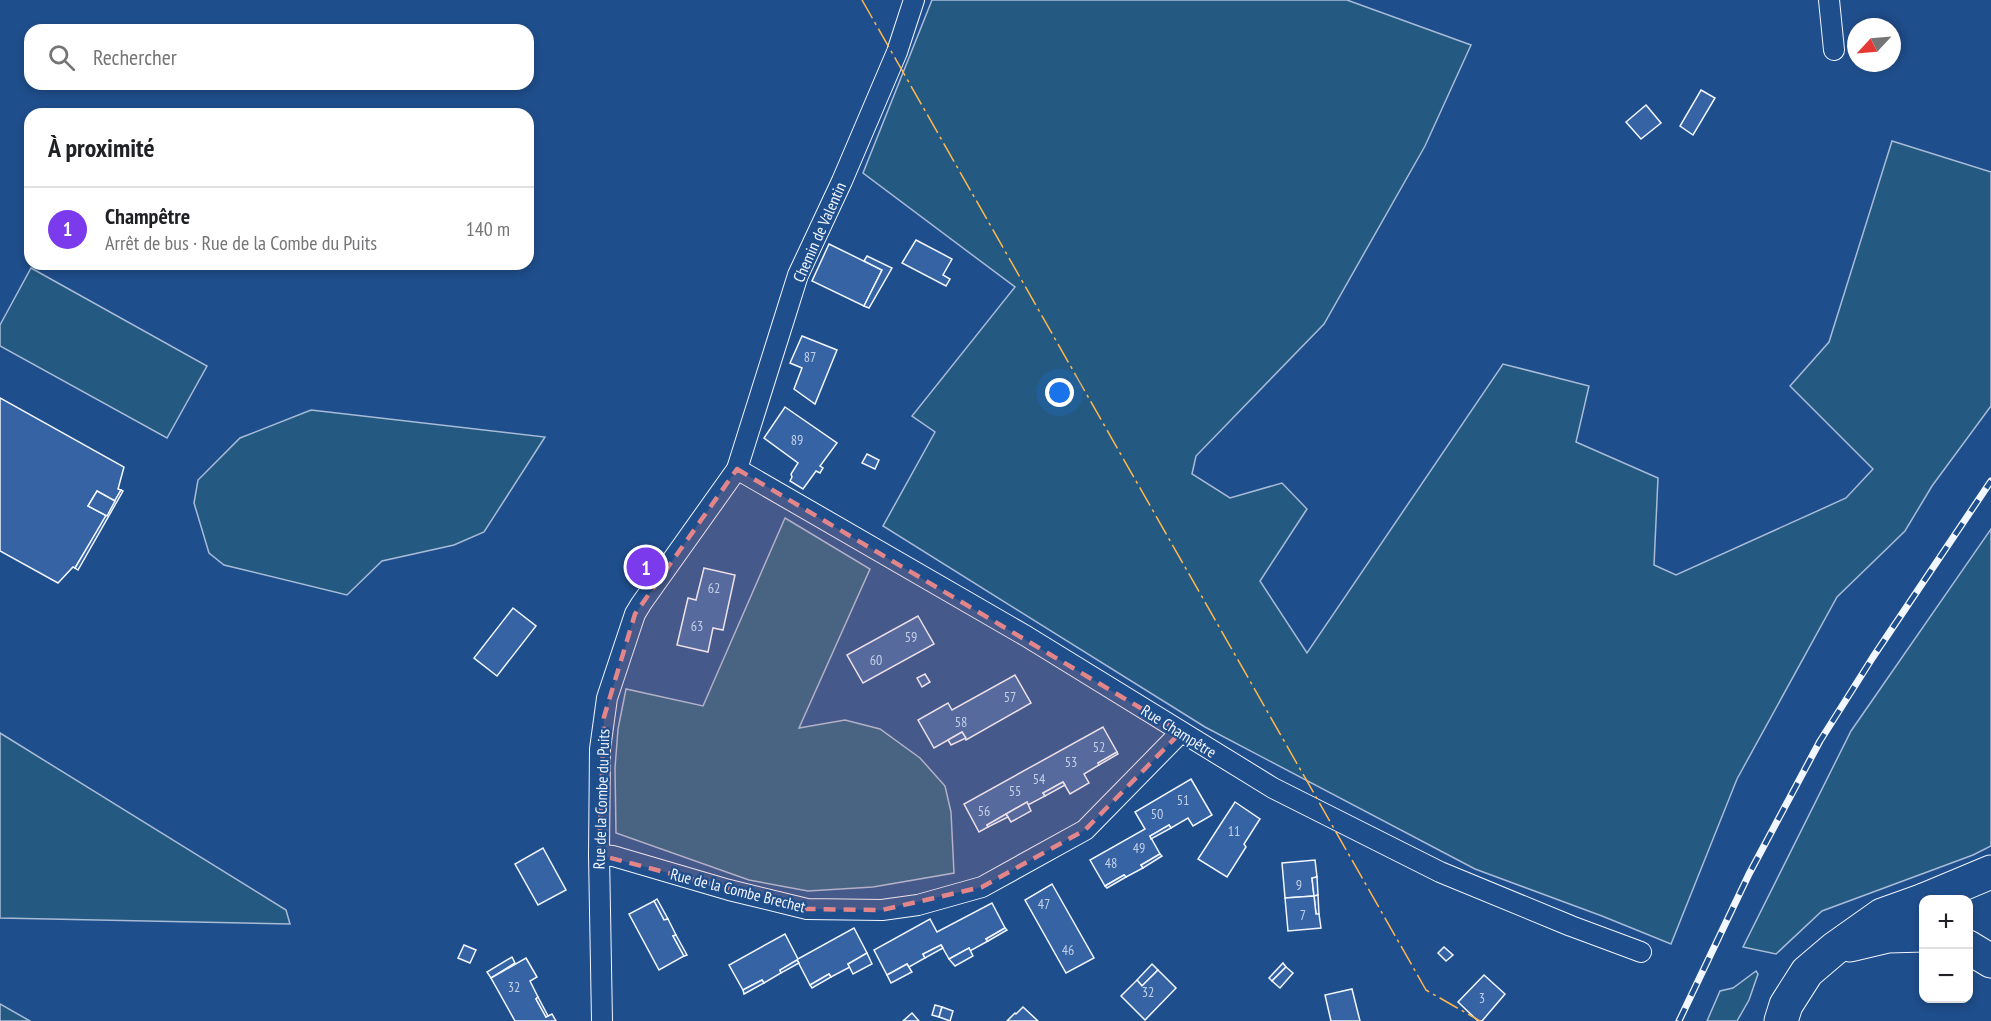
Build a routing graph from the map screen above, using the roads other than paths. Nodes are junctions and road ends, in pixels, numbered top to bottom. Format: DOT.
graph roads {
  1 [pos="914,0"];
  2 [pos="1829,0"];
  3 [pos="1834,50"];
  4 [pos="737,469"];
  5 [pos="1181,732"];
  6 [pos="599,855"];
  7 [pos="1991,873"];
  8 [pos="1936,895"];
  9 [pos="1919,902"];
  10 [pos="1919,935"];
  11 [pos="1834,949"];
  12 [pos="1971,949"];
  13 [pos="1641,952"];
  14 [pos="1991,961"];
  15 [pos="602,1021"];
  16 [pos="1780,1021"];
  1 -- 4 [label="street, Chemin de Valentin"];
  2 -- 3 [label="street"];
  4 -- 5 [label="street, Rue Champêtre"];
  4 -- 6 [label="street, Rue de la Combe du Puits"];
  5 -- 6 [label="street, Rue de la Combe Brechet"];
  5 -- 13 [label="street, Rue Champêtre"];
  6 -- 15 [label="street, Rue de la Combe du Puits"];
  7 -- 8 [label="highway"];
  9 -- 11 [label="highway"];
  10 -- 11 [label="highway"];
  11 -- 16 [label="highway"];
  12 -- 14 [label="highway"];
}
